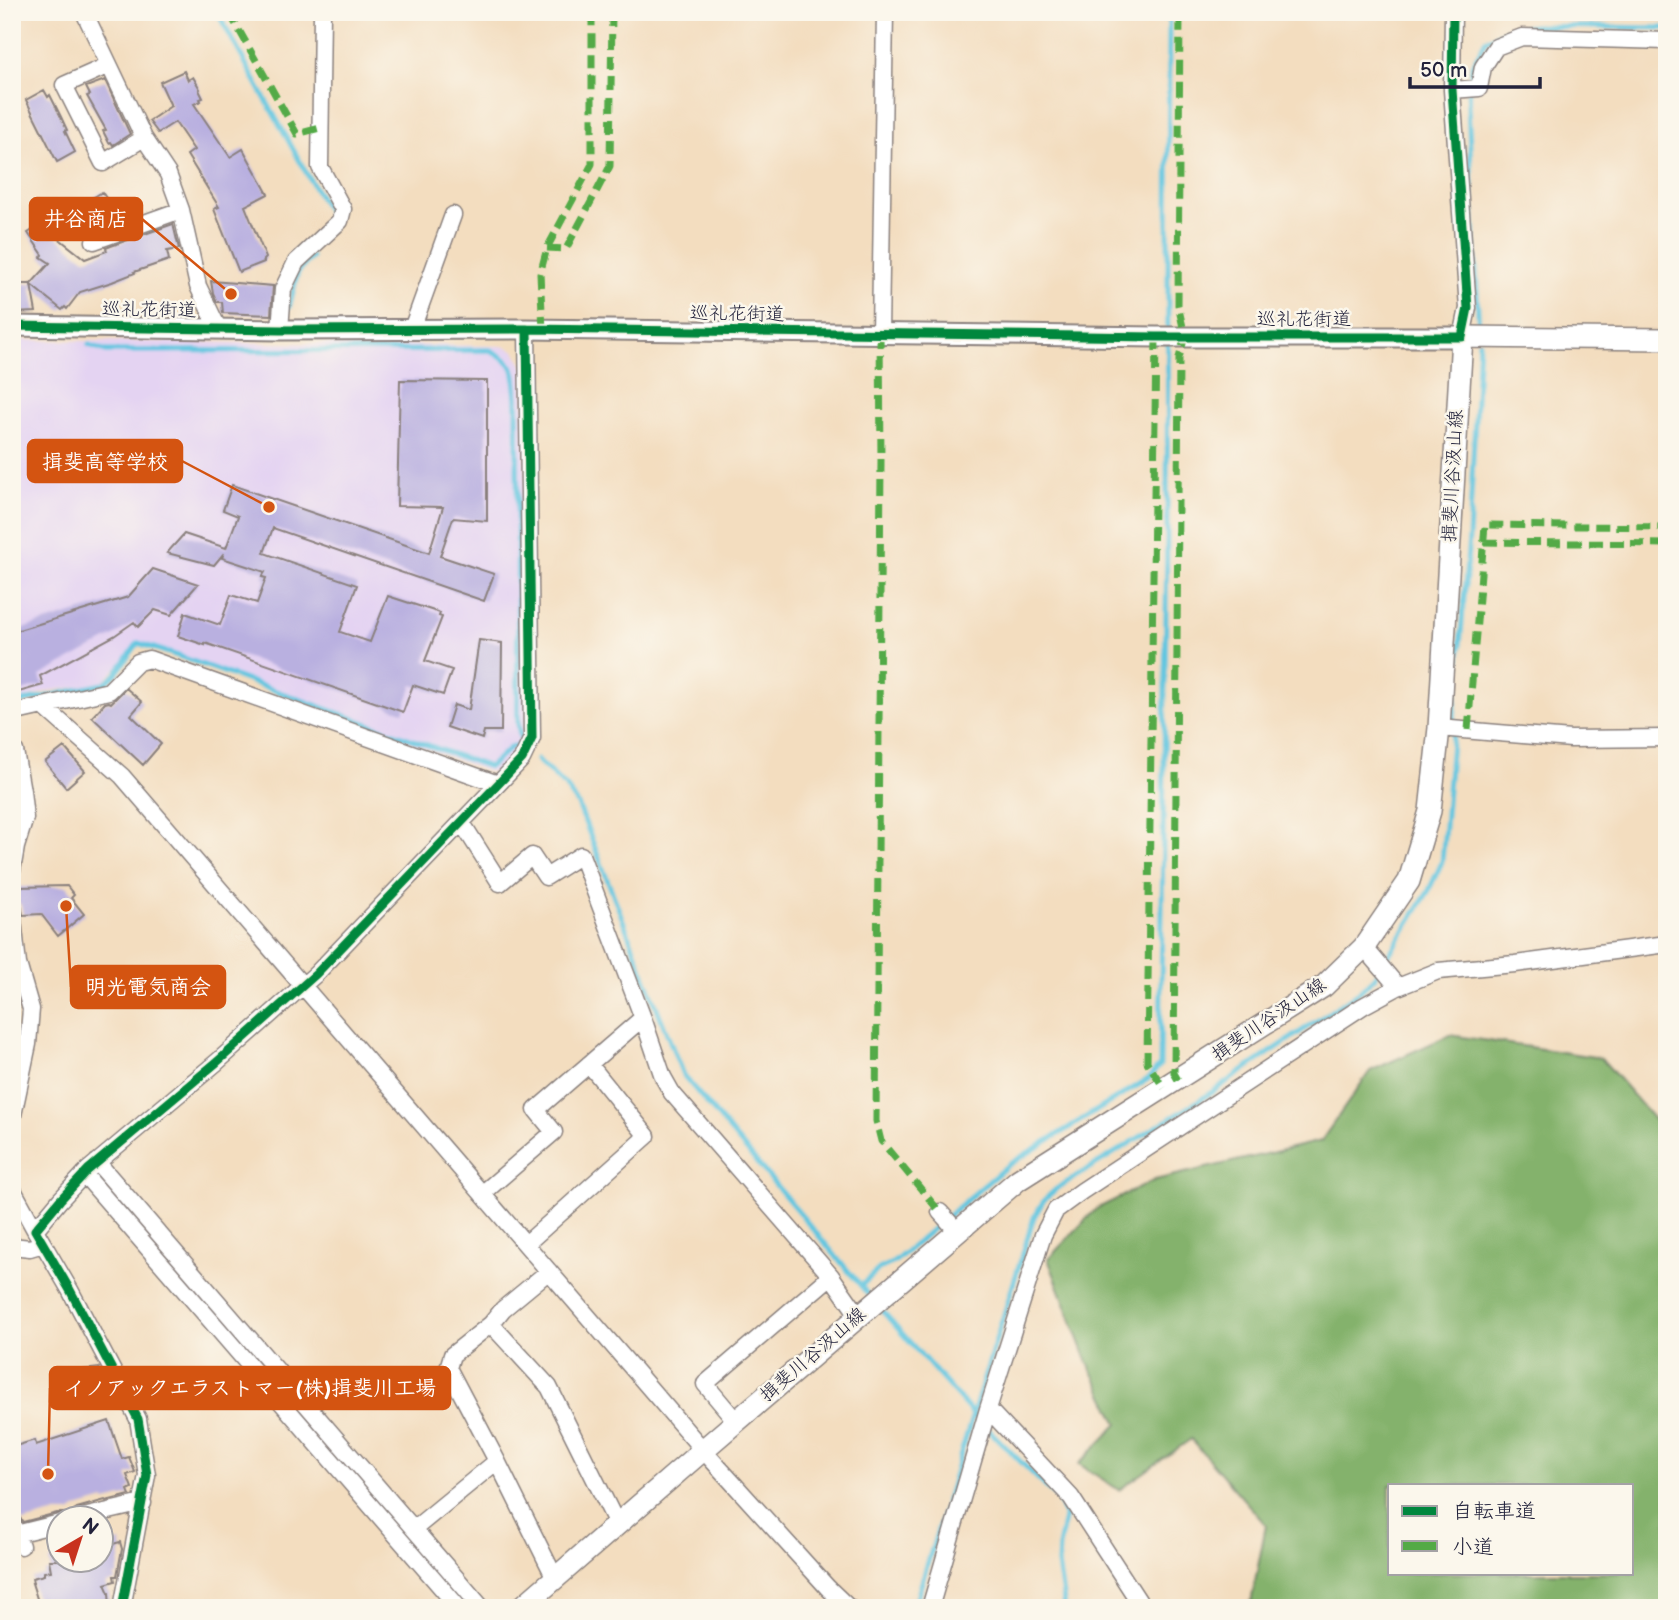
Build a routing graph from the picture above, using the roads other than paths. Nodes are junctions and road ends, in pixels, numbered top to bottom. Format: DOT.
graph roads {
  1 [pos="84,12"];
  2 [pos="322,12"];
  3 [pos="885,12"];
  4 [pos="1453,12"];
  5 [pos="1667,41"];
  6 [pos="108,65"];
  7 [pos="1452,90"];
  8 [pos="144,138"];
  9 [pos="181,210"];
  10 [pos="453,215"];
  11 [pos="94,241"];
  12 [pos="12,326"];
  13 [pos="218,328"];
  14 [pos="412,329"];
  15 [pos="527,329"];
  16 [pos="280,330"];
  17 [pos="880,333"];
  18 [pos="1461,337"];
  19 [pos="1667,340"];
  20 [pos="43,706"];
  21 [pos="12,713"];
  22 [pos="1439,728"];
  23 [pos="1667,738"];
  24 [pos="12,748"];
  25 [pos="498,784"];
  26 [pos="462,823"];
  27 [pos="12,871"];
  28 [pos="12,911"];
  29 [pos="1667,944"];
  30 [pos="1364,947"];
  31 [pos="15,964"];
  32 [pos="303,986"];
  33 [pos="1398,986"];
  34 [pos="644,1021"];
  35 [pos="589,1064"];
  36 [pos="12,1119"];
  37 [pos="97,1162"];
  38 [pos="84,1174"];
  39 [pos="12,1188"];
  40 [pos="482,1194"];
  41 [pos="940,1212"];
  42 [pos="958,1232"];
  43 [pos="39,1237"];
  44 [pos="526,1244"];
  45 [pos="12,1247"];
  46 [pos="548,1272"];
  47 [pos="831,1276"];
  48 [pos="859,1316"];
  49 [pos="491,1324"];
  50 [pos="988,1409"];
  51 [pos="736,1421"];
  52 [pos="703,1450"];
  53 [pos="497,1461"];
  54 [pos="143,1503"];
  55 [pos="116,1509"];
  56 [pos="617,1524"];
  57 [pos="46,1527"];
  58 [pos="414,1529"];
  59 [pos="17,1534"];
  60 [pos="555,1578"];
  61 [pos="122,1608"];
  62 [pos="459,1608"];
  63 [pos="482,1608"];
  64 [pos="521,1608"];
  65 [pos="849,1608"];
  66 [pos="930,1608"];
  67 [pos="1143,1608"];
  1 -- 6 [label="street"];
  2 -- 16 [label="street"];
  3 -- 17 [label="street"];
  4 -- 7 [label="street"];
  5 -- 7 [label="street"];
  6 -- 8 [label="street"];
  6 -- 8 [label="street"];
  7 -- 18 [label="street"];
  8 -- 9 [label="street"];
  9 -- 11 [label="street"];
  9 -- 13 [label="street"];
  10 -- 14 [label="street"];
  12 -- 13 [label="street, 巡礼花街道"];
  13 -- 16 [label="street, 巡礼花街道"];
  14 -- 15 [label="street, 巡礼花街道"];
  14 -- 16 [label="street, 巡礼花街道"];
  15 -- 17 [label="street, 巡礼花街道"];
  15 -- 25 [label="street"];
  17 -- 18 [label="street, 巡礼花街道"];
  18 -- 19 [label="main road"];
  18 -- 22 [label="main road, 揖斐川谷汲山線"];
  20 -- 21 [label="street"];
  20 -- 25 [label="street"];
  20 -- 32 [label="street"];
  22 -- 23 [label="street"];
  22 -- 30 [label="main road, 揖斐川谷汲山線"];
  24 -- 27 [label="street"];
  25 -- 26 [label="street"];
  26 -- 32 [label="street"];
  26 -- 34 [label="street"];
  28 -- 31 [label="street"];
  29 -- 33 [label="street"];
  30 -- 33 [label="street"];
  30 -- 42 [label="main road, 揖斐川谷汲山線"];
  31 -- 36 [label="street"];
  32 -- 37 [label="street"];
  32 -- 40 [label="street"];
  33 -- 50 [label="street"];
  34 -- 35 [label="street"];
  34 -- 47 [label="street"];
  35 -- 40 [label="street"];
  35 -- 44 [label="street"];
  37 -- 38 [label="street"];
  37 -- 58 [label="street"];
  38 -- 43 [label="street"];
  38 -- 62 [label="street"];
  39 -- 43 [label="street"];
  40 -- 44 [label="street"];
  41 -- 42 [label="street"];
  42 -- 48 [label="main road, 揖斐川谷汲山線"];
  43 -- 45 [label="street"];
  43 -- 54 [label="street"];
  44 -- 46 [label="street"];
  46 -- 49 [label="street"];
  46 -- 52 [label="street"];
  47 -- 48 [label="street"];
  47 -- 51 [label="street"];
  48 -- 51 [label="main road, 揖斐川谷汲山線"];
  49 -- 53 [label="street"];
  49 -- 56 [label="street"];
  50 -- 66 [label="street"];
  50 -- 67 [label="street"];
  51 -- 52 [label="main road, 揖斐川谷汲山線"];
  52 -- 56 [label="main road, 揖斐川谷汲山線"];
  52 -- 65 [label="street"];
  53 -- 58 [label="street"];
  53 -- 60 [label="street"];
  54 -- 55 [label="street"];
  54 -- 61 [label="street"];
  56 -- 60 [label="main road, 揖斐川谷汲山線"];
  57 -- 59 [label="street"];
  58 -- 63 [label="street"];
  60 -- 64 [label="main road, 揖斐川谷汲山線"];
}
